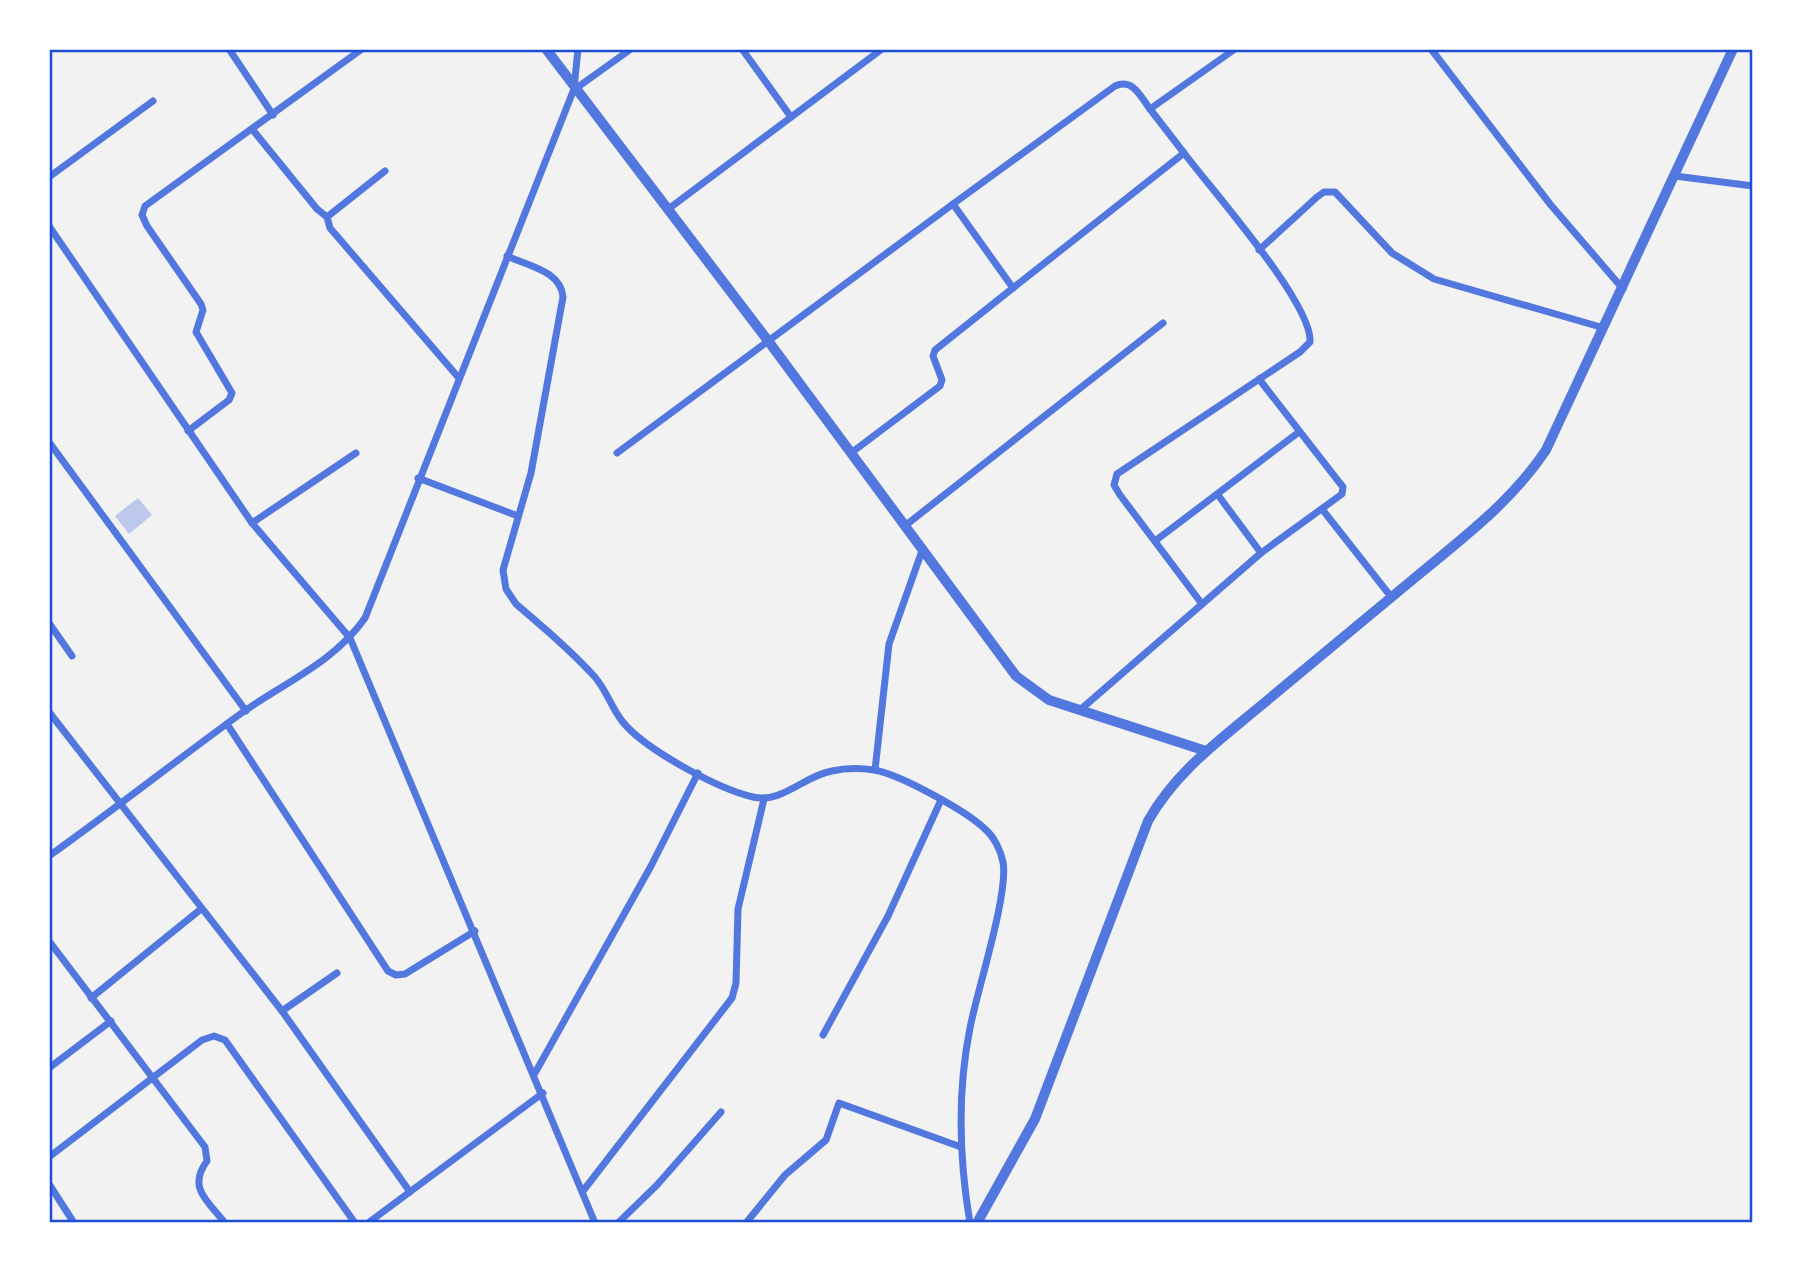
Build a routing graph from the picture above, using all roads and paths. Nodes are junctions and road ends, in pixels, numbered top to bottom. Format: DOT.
graph roads {
  1 [pos="229,49"];
  2 [pos="546,49"];
  3 [pos="578,49"];
  4 [pos="631,49"];
  5 [pos="742,49"];
  6 [pos="882,49"];
  7 [pos="1235,49"];
  8 [pos="1431,49"];
  9 [pos="1733,49"];
  10 [pos="358,50"];
  11 [pos="574,89"];
  12 [pos="153,102"];
  13 [pos="1150,108"];
  14 [pos="273,115"];
  15 [pos="791,117"];
  16 [pos="252,129"];
  17 [pos="1184,153"];
  18 [pos="385,171"];
  19 [pos="49,177"];
  20 [pos="1675,177"];
  21 [pos="1753,186"];
  22 [pos="953,204"];
  23 [pos="667,210"];
  24 [pos="327,217"];
  25 [pos="49,226"];
  26 [pos="52,238"];
  27 [pos="1259,250"];
  28 [pos="507,256"];
  29 [pos="1013,288"];
  30 [pos="1623,289"];
  31 [pos="1163,323"];
  32 [pos="1604,328"];
  33 [pos="769,342"];
  34 [pos="458,377"];
  35 [pos="1259,379"];
  36 [pos="188,431"];
  37 [pos="1299,432"];
  38 [pos="49,442"];
  39 [pos="356,453"];
  40 [pos="617,453"];
  41 [pos="851,453"];
  42 [pos="418,478"];
  43 [pos="1218,495"];
  44 [pos="1322,509"];
  45 [pos="518,516"];
  46 [pos="253,523"];
  47 [pos="906,525"];
  48 [pos="1156,541"];
  49 [pos="923,547"];
  50 [pos="1261,554"];
  51 [pos="1392,597"];
  52 [pos="1202,604"];
  53 [pos="49,623"];
  54 [pos="350,638"];
  55 [pos="72,656"];
  56 [pos="1080,710"];
  57 [pos="246,711"];
  58 [pos="49,712"];
  59 [pos="227,724"];
  60 [pos="1206,751"];
  61 [pos="875,770"];
  62 [pos="698,773"];
  63 [pos="764,799"];
  64 [pos="941,800"];
  65 [pos="121,804"];
  66 [pos="49,856"];
  67 [pos="201,909"];
  68 [pos="475,931"];
  69 [pos="49,941"];
  70 [pos="337,973"];
  71 [pos="92,998"];
  72 [pos="282,1011"];
  73 [pos="111,1021"];
  74 [pos="823,1035"];
  75 [pos="49,1068"];
  76 [pos="535,1073"];
  77 [pos="153,1079"];
  78 [pos="543,1093"];
  79 [pos="721,1112"];
  80 [pos="961,1147"];
  81 [pos="49,1157"];
  82 [pos="49,1184"];
  83 [pos="583,1191"];
  84 [pos="410,1192"];
  85 [pos="74,1223"];
  86 [pos="225,1223"];
  87 [pos="355,1223"];
  88 [pos="368,1223"];
  89 [pos="595,1223"];
  90 [pos="618,1223"];
  91 [pos="746,1223"];
  92 [pos="970,1223"];
  93 [pos="977,1223"];
  1 -- 14 [label="street"];
  2 -- 11 [label="street"];
  3 -- 11 [label="street"];
  4 -- 11 [label="street"];
  5 -- 15 [label="street"];
  6 -- 15 [label="street"];
  7 -- 13 [label="street"];
  8 -- 30 [label="street"];
  9 -- 20 [label="street"];
  10 -- 14 [label="street"];
  11 -- 23 [label="street"];
  11 -- 28 [label="street"];
  12 -- 19 [label="street"];
  13 -- 17 [label="street"];
  13 -- 22 [label="street"];
  14 -- 16 [label="street"];
  15 -- 23 [label="street"];
  16 -- 24 [label="street"];
  16 -- 36 [label="street"];
  17 -- 27 [label="street"];
  17 -- 29 [label="street"];
  18 -- 24 [label="street"];
  20 -- 21 [label="street"];
  20 -- 30 [label="street"];
  22 -- 29 [label="street"];
  22 -- 33 [label="street"];
  23 -- 33 [label="street"];
  24 -- 34 [label="street"];
  25 -- 26 [label="street"];
  26 -- 36 [label="street"];
  27 -- 32 [label="street"];
  27 -- 35 [label="street"];
  28 -- 34 [label="street"];
  28 -- 45 [label="street"];
  29 -- 41 [label="street"];
  30 -- 32 [label="street"];
  31 -- 47 [label="street"];
  32 -- 51 [label="street"];
  33 -- 40 [label="street"];
  33 -- 41 [label="street"];
  34 -- 42 [label="street"];
  35 -- 37 [label="street"];
  35 -- 48 [label="street"];
  36 -- 46 [label="street"];
  37 -- 43 [label="street"];
  37 -- 44 [label="street"];
  38 -- 57 [label="street"];
  39 -- 46 [label="street"];
  41 -- 47 [label="street"];
  42 -- 45 [label="street"];
  42 -- 54 [label="street"];
  43 -- 48 [label="street"];
  43 -- 50 [label="street"];
  44 -- 50 [label="street"];
  44 -- 51 [label="street"];
  45 -- 62 [label="street"];
  46 -- 54 [label="street"];
  47 -- 49 [label="street"];
  48 -- 52 [label="street"];
  49 -- 56 [label="street"];
  49 -- 61 [label="street"];
  50 -- 52 [label="street"];
  51 -- 60 [label="street"];
  52 -- 56 [label="street"];
  53 -- 55 [label="street"];
  54 -- 57 [label="street"];
  54 -- 68 [label="street"];
  56 -- 60 [label="street"];
  57 -- 59 [label="street"];
  58 -- 65 [label="street"];
  59 -- 65 [label="street"];
  59 -- 68 [label="street"];
  60 -- 93 [label="street"];
  61 -- 63 [label="street"];
  61 -- 64 [label="street"];
  62 -- 63 [label="street"];
  62 -- 76 [label="street"];
  63 -- 83 [label="street"];
  64 -- 74 [label="street"];
  64 -- 80 [label="street"];
  65 -- 66 [label="street"];
  65 -- 67 [label="street"];
  67 -- 71 [label="street"];
  67 -- 72 [label="street"];
  68 -- 76 [label="street"];
  69 -- 71 [label="street"];
  70 -- 72 [label="street"];
  71 -- 73 [label="street"];
  72 -- 84 [label="street"];
  73 -- 75 [label="street"];
  73 -- 77 [label="street"];
  76 -- 78 [label="street"];
  77 -- 81 [label="street"];
  77 -- 86 [label="street"];
  77 -- 87 [label="street"];
  78 -- 83 [label="street"];
  78 -- 84 [label="street"];
  79 -- 90 [label="street"];
  80 -- 91 [label="street"];
  80 -- 92 [label="street"];
  82 -- 85 [label="street"];
  83 -- 89 [label="street"];
  84 -- 88 [label="street"];
}
